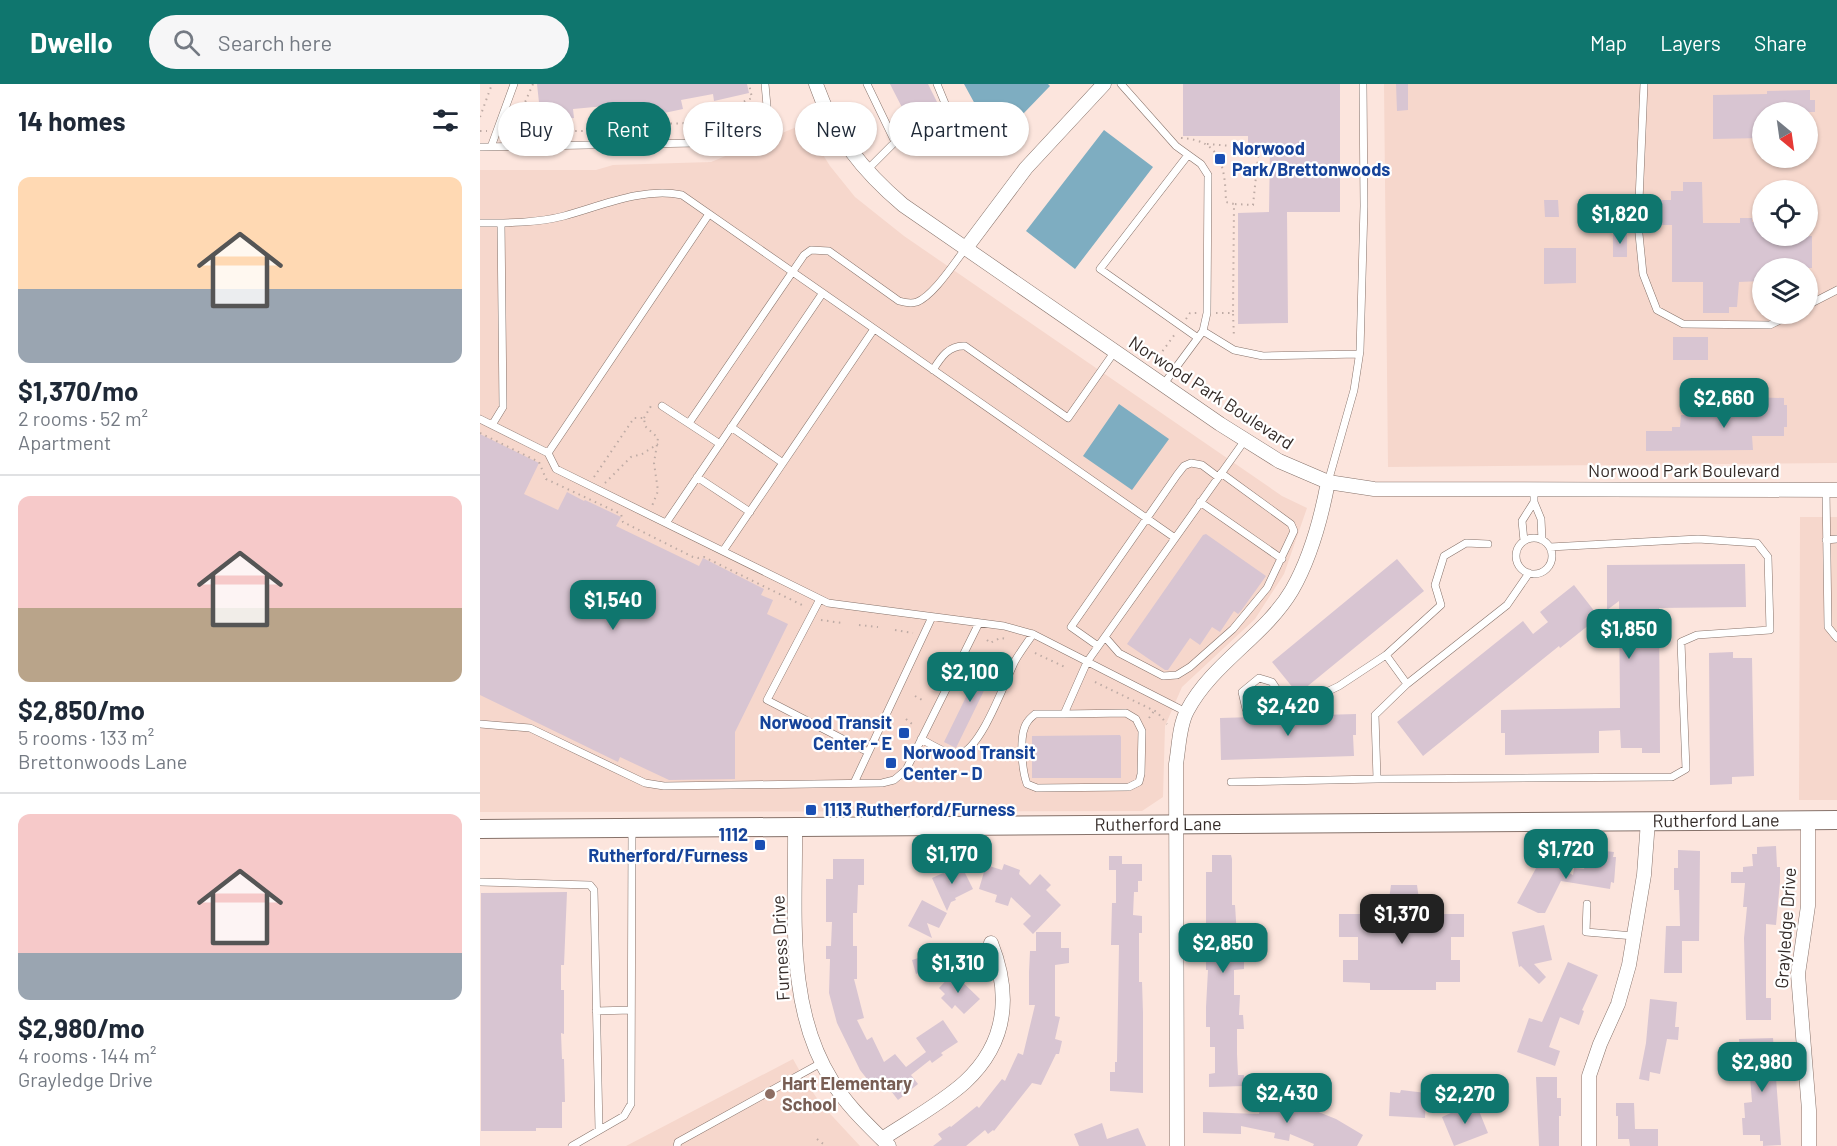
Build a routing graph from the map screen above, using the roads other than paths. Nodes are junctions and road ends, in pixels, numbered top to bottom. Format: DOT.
graph roads {
  1 [pos="514,84"];
  2 [pos="765,84"];
  3 [pos="816,84"];
  4 [pos="867,84"];
  5 [pos="937,84"];
  6 [pos="1104,84"];
  7 [pos="1121,84"];
  8 [pos="1363,84"];
  9 [pos="1644,84"];
  10 [pos="944,102"];
  11 [pos="889,130"];
  12 [pos="480,147"];
  13 [pos="491,147"];
  14 [pos="889,148"];
  15 [pos="1188,155"];
  16 [pos="866,170"];
  17 [pos="709,214"];
  18 [pos="480,223"];
  19 [pos="501,223"];
  20 [pos="966,248"];
  21 [pos="793,272"];
  22 [pos="1837,290"];
  23 [pos="822,294"];
  24 [pos="1818,300"];
  25 [pos="1772,324"];
  26 [pos="874,329"];
  27 [pos="1203,331"];
  28 [pos="1198,338"];
  29 [pos="1115,351"];
  30 [pos="1359,354"];
  31 [pos="933,370"];
  32 [pos="1163,385"];
  33 [pos="663,406"];
  34 [pos="480,420"];
  35 [pos="689,423"];
  36 [pos="492,425"];
  37 [pos="731,427"];
  38 [pos="1245,440"];
  39 [pos="720,444"];
  40 [pos="548,453"];
  41 [pos="783,463"];
  42 [pos="1220,475"];
  43 [pos="697,477"];
  44 [pos="1328,482"];
  45 [pos="1832,490"];
  46 [pos="1534,495"];
  47 [pos="1200,502"];
  48 [pos="750,512"];
  49 [pos="1147,518"];
  50 [pos="666,523"];
  51 [pos="1175,538"];
  52 [pos="1837,539"];
  53 [pos="1542,540"];
  54 [pos="1826,540"];
  55 [pos="1524,541"];
  56 [pos="1488,544"];
  57 [pos="1550,547"];
  58 [pos="723,551"];
  59 [pos="1282,559"];
  60 [pos="1529,573"];
  61 [pos="820,599"];
  62 [pos="932,617"];
  63 [pos="979,623"];
  64 [pos="1033,634"];
  65 [pos="1105,637"];
  66 [pos="1837,638"];
  67 [pos="1098,646"];
  68 [pos="1386,655"];
  69 [pos="1087,662"];
  70 [pos="1407,684"];
  71 [pos="1286,704"];
  72 [pos="1186,712"];
  73 [pos="1064,714"];
  74 [pos="480,724"];
  75 [pos="921,739"];
  76 [pos="868,752"];
  77 [pos="1377,779"];
  78 [pos="1231,782"];
  79 [pos="854,783"];
  80 [pos="1808,820"];
  81 [pos="1837,820"];
  82 [pos="1648,821"];
  83 [pos="1176,825"];
  84 [pos="795,827"];
  85 [pos="632,828"];
  86 [pos="480,829"];
  87 [pos="480,882"];
  88 [pos="1587,904"];
  89 [pos="1634,936"];
  90 [pos="991,943"];
  91 [pos="631,1010"];
  92 [pos="596,1011"];
  93 [pos="821,1063"];
  94 [pos="599,1130"];
  95 [pos="886,1142"];
  96 [pos="572,1146"];
  97 [pos="677,1146"];
  98 [pos="1177,1146"];
  99 [pos="1589,1146"];
  100 [pos="1809,1146"];
  1 -- 13 [label="lane"];
  2 -- 13 [label="lane"];
  3 -- 16 [label="street, Norwood Park Boulevard"];
  4 -- 11 [label="lane"];
  5 -- 10 [label="lane"];
  6 -- 20 [label="street"];
  7 -- 15 [label="lane"];
  8 -- 30 [label="lane"];
  9 -- 25 [label="lane"];
  12 -- 13 [label="lane"];
  14 -- 16 [label="lane"];
  15 -- 27 [label="lane"];
  15 -- 28 [label="lane"];
  16 -- 20 [label="street, Norwood Park Boulevard"];
  17 -- 19 [label="lane"];
  17 -- 21 [label="lane"];
  17 -- 40 [label="lane"];
  18 -- 19 [label="lane"];
  19 -- 36 [label="lane"];
  20 -- 21 [label="lane"];
  20 -- 29 [label="street, Norwood Park Boulevard"];
  21 -- 23 [label="lane"];
  21 -- 35 [label="lane"];
  22 -- 24 [label="lane"];
  23 -- 26 [label="lane"];
  23 -- 37 [label="lane"];
  26 -- 31 [label="lane"];
  26 -- 41 [label="lane"];
  27 -- 28 [label="lane"];
  27 -- 30 [label="lane"];
  28 -- 32 [label="lane"];
  29 -- 31 [label="lane"];
  29 -- 32 [label="street, Norwood Park Boulevard"];
  30 -- 44 [label="lane"];
  31 -- 49 [label="lane"];
  32 -- 38 [label="street, Norwood Park Boulevard"];
  33 -- 35 [label="lane"];
  34 -- 36 [label="lane"];
  35 -- 39 [label="lane"];
  36 -- 40 [label="lane"];
  37 -- 39 [label="lane"];
  37 -- 41 [label="lane"];
  38 -- 42 [label="lane"];
  38 -- 44 [label="street, Norwood Park Boulevard"];
  39 -- 43 [label="lane"];
  40 -- 50 [label="lane"];
  41 -- 48 [label="lane"];
  42 -- 47 [label="lane"];
  42 -- 49 [label="lane"];
  42 -- 59 [label="lane"];
  43 -- 48 [label="lane"];
  43 -- 50 [label="lane"];
  44 -- 46 [label="street, Norwood Park Boulevard"];
  44 -- 72 [label="street"];
  45 -- 46 [label="street, Norwood Park Boulevard"];
  45 -- 54 [label="lane"];
  46 -- 53 [label="lane"];
  46 -- 55 [label="lane"];
  47 -- 51 [label="lane"];
  47 -- 59 [label="lane"];
  48 -- 58 [label="lane"];
  49 -- 51 [label="lane"];
  49 -- 67 [label="lane"];
  50 -- 58 [label="lane"];
  51 -- 65 [label="lane"];
  52 -- 54 [label="lane"];
  53 -- 55 [label="lane"];
  53 -- 57 [label="lane"];
  54 -- 66 [label="lane"];
  55 -- 60 [label="lane"];
  56 -- 68 [label="lane"];
  57 -- 60 [label="lane"];
  57 -- 77 [label="lane"];
  58 -- 61 [label="lane"];
  59 -- 65 [label="lane"];
  60 -- 70 [label="lane"];
  61 -- 62 [label="lane"];
  61 -- 76 [label="lane"];
  62 -- 63 [label="lane"];
  62 -- 76 [label="lane"];
  63 -- 64 [label="lane"];
  63 -- 75 [label="lane"];
  64 -- 69 [label="lane"];
  64 -- 75 [label="lane"];
  65 -- 67 [label="lane"];
  67 -- 69 [label="lane"];
  68 -- 70 [label="lane"];
  68 -- 71 [label="lane"];
  69 -- 72 [label="lane"];
  69 -- 73 [label="lane"];
  70 -- 77 [label="lane"];
  71 -- 71 [label="lane"];
  72 -- 83 [label="street"];
  73 -- 73 [label="lane"];
  74 -- 79 [label="lane"];
  75 -- 79 [label="lane"];
  76 -- 79 [label="lane"];
  77 -- 78 [label="lane"];
  80 -- 81 [label="street, Rutherford Lane"];
  80 -- 82 [label="street, Rutherford Lane"];
  80 -- 100 [label="street, Grayledge Drive"];
  82 -- 83 [label="street, Rutherford Lane"];
  82 -- 89 [label="street"];
  83 -- 84 [label="street, Rutherford Lane"];
  83 -- 98 [label="street"];
  84 -- 85 [label="street, Rutherford Lane"];
  84 -- 93 [label="street, Furness Drive"];
  85 -- 86 [label="street, Rutherford Lane"];
  85 -- 91 [label="lane"];
  87 -- 92 [label="lane"];
  88 -- 89 [label="lane"];
  89 -- 99 [label="street"];
  90 -- 95 [label="street"];
  91 -- 92 [label="lane"];
  91 -- 94 [label="lane"];
  92 -- 94 [label="lane"];
  93 -- 95 [label="street, Furness Drive"];
  93 -- 97 [label="lane"];
  94 -- 96 [label="lane"];
}
